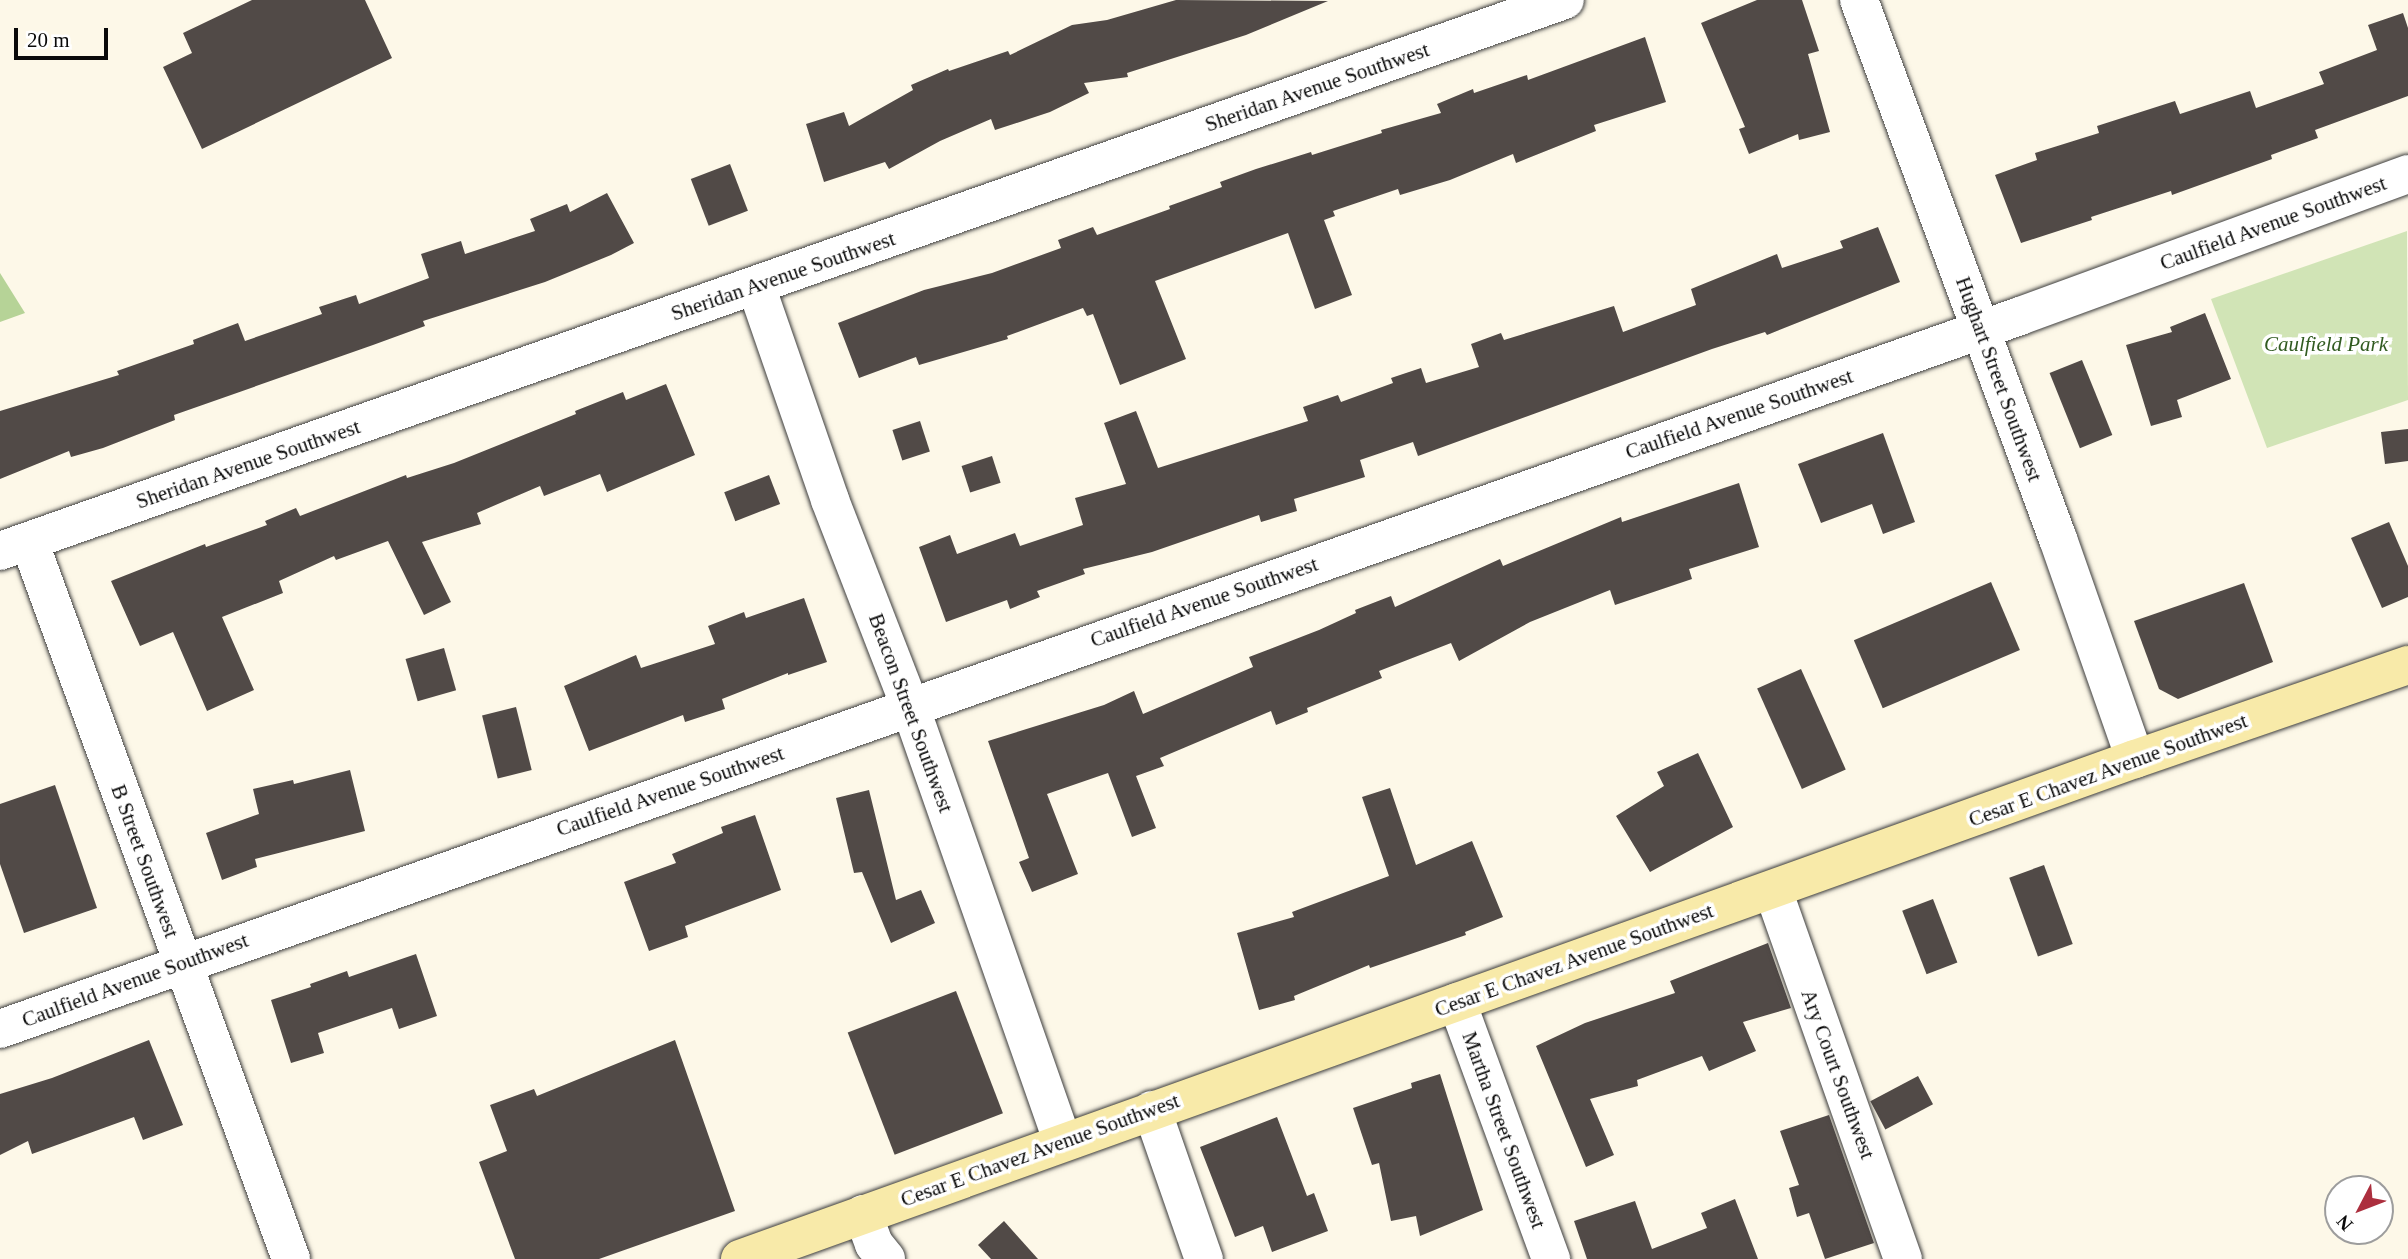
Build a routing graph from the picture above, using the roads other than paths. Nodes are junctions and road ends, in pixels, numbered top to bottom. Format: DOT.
graph roads {
  1 [pos="1565,0"];
  2 [pos="1859,0"];
  3 [pos="2408,174"];
  4 [pos="756,286"];
  5 [pos="1980,330"];
  6 [pos="15,546"];
  7 [pos="2408,664"];
  8 [pos="910,706"];
  9 [pos="2135,758"];
  10 [pos="1773,890"];
  11 [pos="183,963"];
  12 [pos="1457,1002"];
  13 [pos="0,1029"];
  14 [pos="1153,1110"];
  15 [pos="1063,1142"];
  16 [pos="863,1214"];
  17 [pos="291,1259"];
  18 [pos="740,1259"];
  19 [pos="886,1259"];
  20 [pos="1204,1259"];
  21 [pos="1551,1259"];
  22 [pos="1903,1259"];
  1 -- 4 [label="street, Sheridan Avenue Southwest"];
  2 -- 5 [label="street, Hughart Street Southwest"];
  3 -- 5 [label="street, Caulfield Avenue Southwest"];
  4 -- 6 [label="street, Sheridan Avenue Southwest"];
  4 -- 8 [label="street, Beacon Street Southwest"];
  5 -- 8 [label="street, Caulfield Avenue Southwest"];
  5 -- 9 [label="street, Hughart Street Southwest"];
  6 -- 11 [label="street, B Street Southwest"];
  7 -- 9 [label="main road, Cesar E Chavez Avenue Southwest"];
  8 -- 11 [label="street, Caulfield Avenue Southwest"];
  8 -- 15 [label="street, Beacon Street Southwest"];
  9 -- 10 [label="main road, Cesar E Chavez Avenue Southwest"];
  10 -- 12 [label="main road, Cesar E Chavez Avenue Southwest"];
  10 -- 22 [label="street, Ary Court Southwest"];
  11 -- 13 [label="street, Caulfield Avenue Southwest"];
  11 -- 17 [label="street, B Street Southwest"];
  12 -- 14 [label="main road, Cesar E Chavez Avenue Southwest"];
  12 -- 21 [label="street, Martha Street Southwest"];
  14 -- 15 [label="main road, Cesar E Chavez Avenue Southwest"];
  14 -- 20 [label="street"];
  15 -- 16 [label="main road, Cesar E Chavez Avenue Southwest"];
  16 -- 18 [label="main road, Cesar E Chavez Avenue Southwest"];
  16 -- 19 [label="street"];
}
